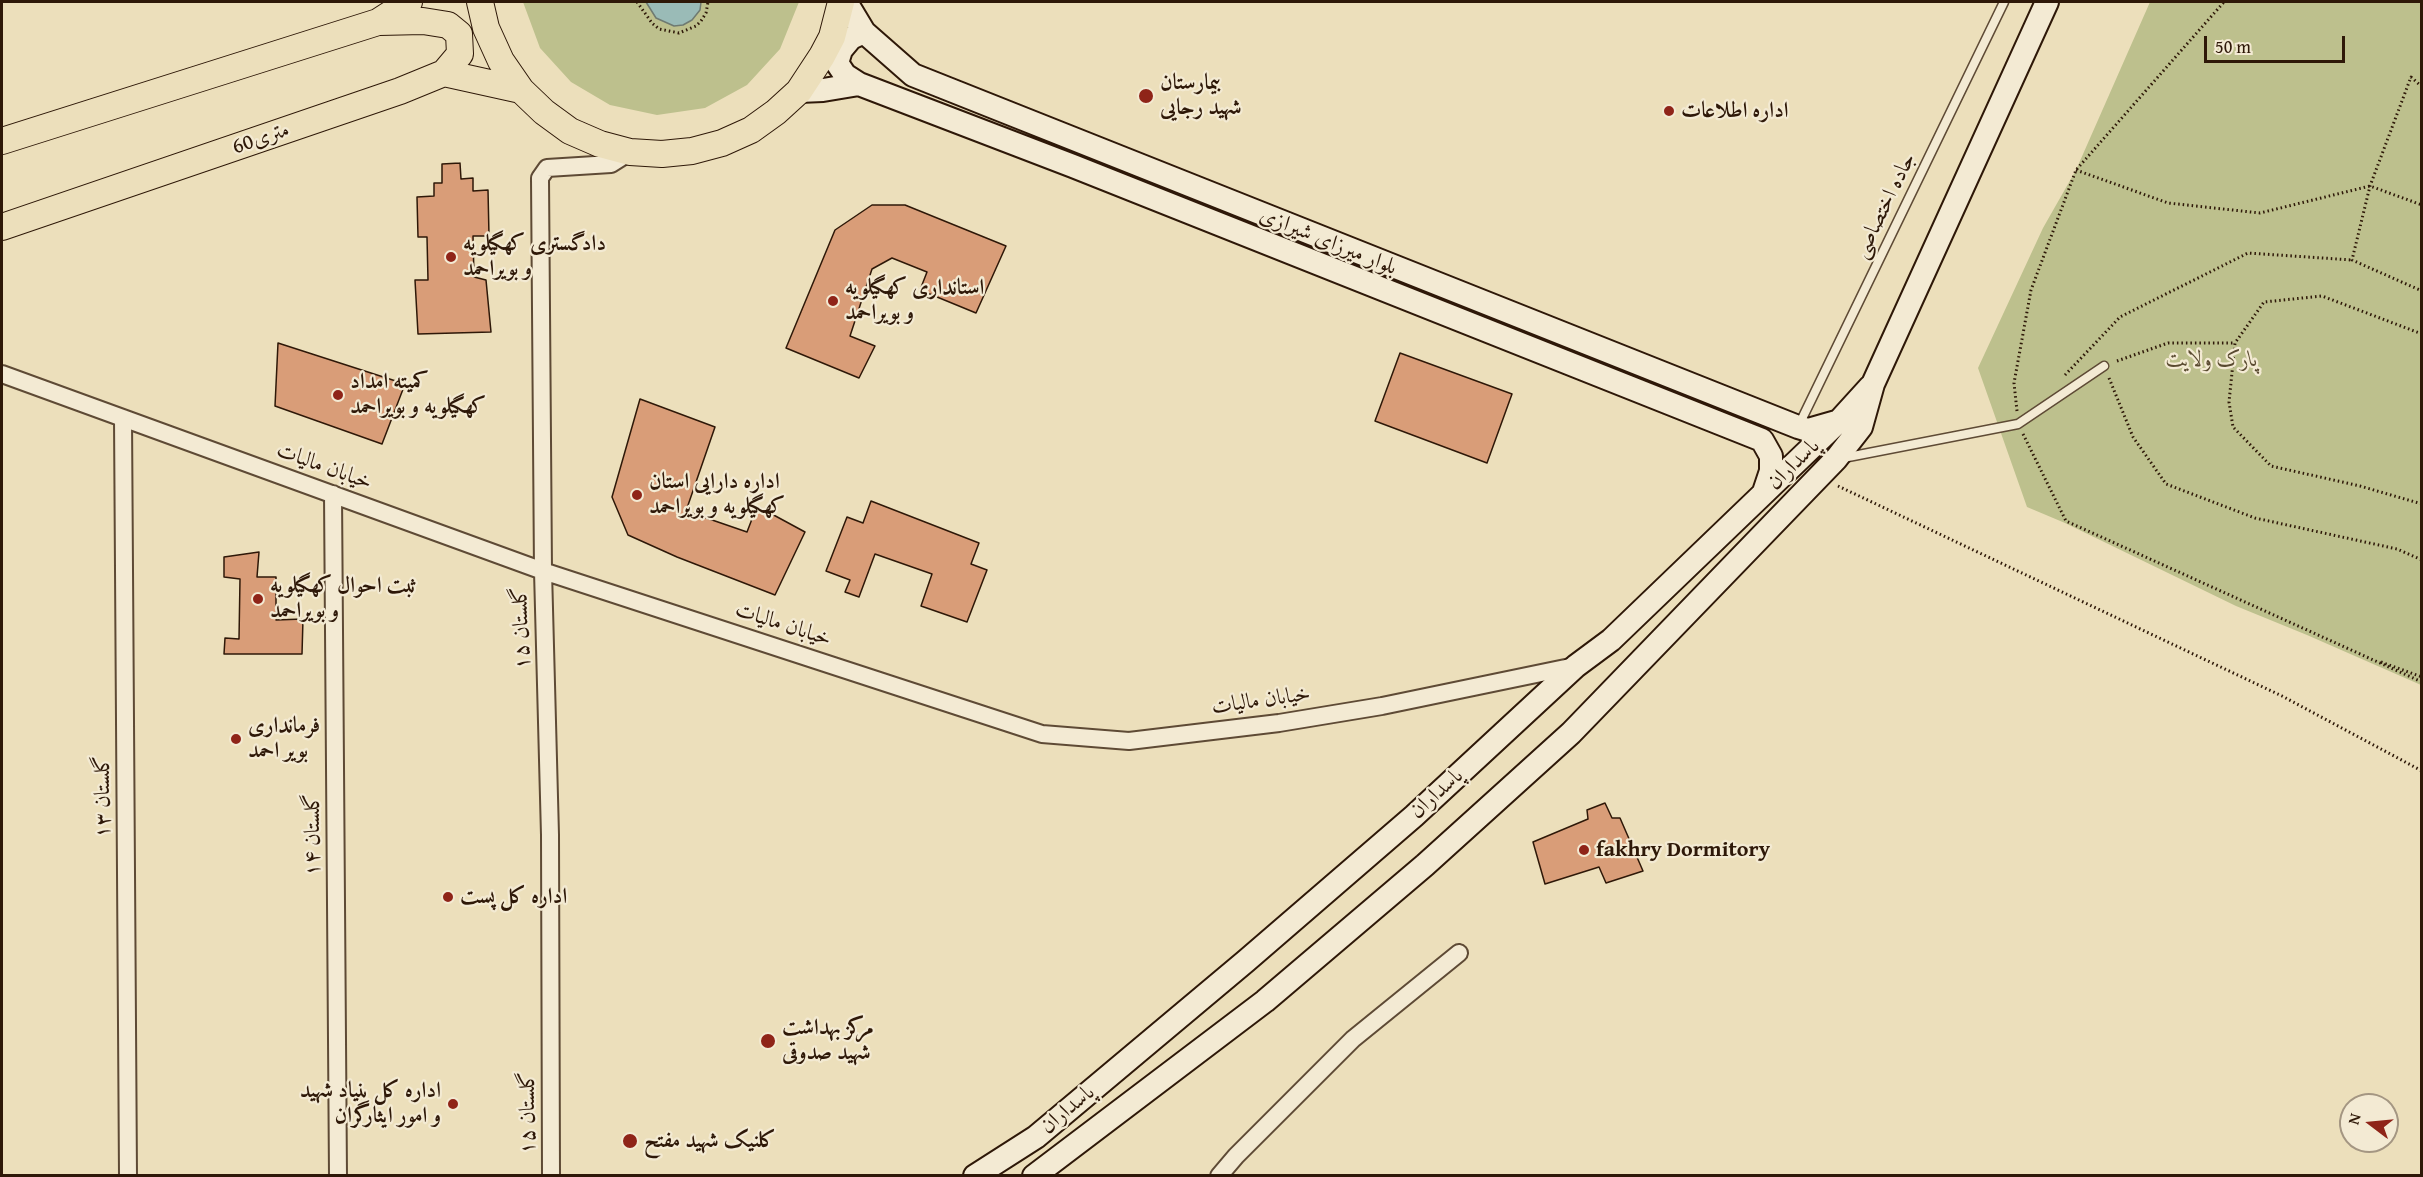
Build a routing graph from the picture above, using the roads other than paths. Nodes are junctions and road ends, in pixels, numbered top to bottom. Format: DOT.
graph roads {
  1 [pos="410,2"];
  2 [pos="480,2"];
  3 [pos="843,2"];
  4 [pos="2004,2"];
  5 [pos="2046,2"];
  6 [pos="378,22"];
  7 [pos="864,32"];
  8 [pos="444,73"];
  9 [pos="859,84"];
  10 [pos="521,90"];
  11 [pos="799,91"];
  12 [pos="2,141"];
  13 [pos="630,152"];
  14 [pos="2,227"];
  15 [pos="2104,366"];
  16 [pos="2,374"];
  17 [pos="1873,384"];
  18 [pos="123,418"];
  19 [pos="1840,420"];
  20 [pos="1798,427"];
  21 [pos="1836,459"];
  22 [pos="333,494"];
  23 [pos="1763,495"];
  24 [pos="543,571"];
  25 [pos="1662,589"];
  26 [pos="1687,614"];
  27 [pos="1611,640"];
  28 [pos="1576,666"];
  29 [pos="1629,672"];
  30 [pos="1459,953"];
  31 [pos="128,1176"];
  32 [pos="338,1176"];
  33 [pos="550,1176"];
  34 [pos="975,1176"];
  35 [pos="1034,1176"];
  36 [pos="1220,1176"];
  1 -- 6 [label="main road"];
  2 -- 10 [label="main road"];
  3 -- 7 [label="main road, بلوار میرزای شیرازی"];
  3 -- 11 [label="main road"];
  4 -- 20 [label="lane, جاده اختصاصی"];
  5 -- 17 [label="main road, پاسداران"];
  6 -- 8 [label="main road"];
  6 -- 12 [label="main road"];
  7 -- 9 [label="main road"];
  7 -- 20 [label="main road, بلوار میرزای شیرازی"];
  8 -- 10 [label="main road"];
  8 -- 14 [label="main road, 60متری"];
  9 -- 11 [label="main road"];
  9 -- 23 [label="main road, بلوار میرزای شیرازی"];
  10 -- 13 [label="main road"];
  11 -- 13 [label="main road"];
  13 -- 24 [label="street, گلستان ۱۵"];
  15 -- 21 [label="lane"];
  16 -- 18 [label="street, خیابان مالیات"];
  17 -- 19 [label="main road, پاسداران"];
  17 -- 21 [label="main road, پاسداران"];
  18 -- 22 [label="street, خیابان مالیات"];
  18 -- 31 [label="street, گلستان ۱۳"];
  19 -- 20 [label="main road, بلوار میرزای شیرازی"];
  19 -- 23 [label="main road, پاسداران"];
  21 -- 26 [label="main road, پاسداران"];
  22 -- 24 [label="street, خیابان مالیات"];
  22 -- 32 [label="street, گلستان ۱۴"];
  23 -- 25 [label="main road, پاسداران"];
  24 -- 28 [label="street, خیابان مالیات"];
  24 -- 33 [label="street, گلستان ۱۵"];
  25 -- 26 [label="main road"];
  25 -- 27 [label="main road, پاسداران"];
  26 -- 29 [label="main road, پاسداران"];
  27 -- 28 [label="main road, پاسداران"];
  27 -- 29 [label="main road"];
  28 -- 34 [label="main road, پاسداران"];
  29 -- 35 [label="main road, پاسداران"];
  30 -- 36 [label="street"];
}
